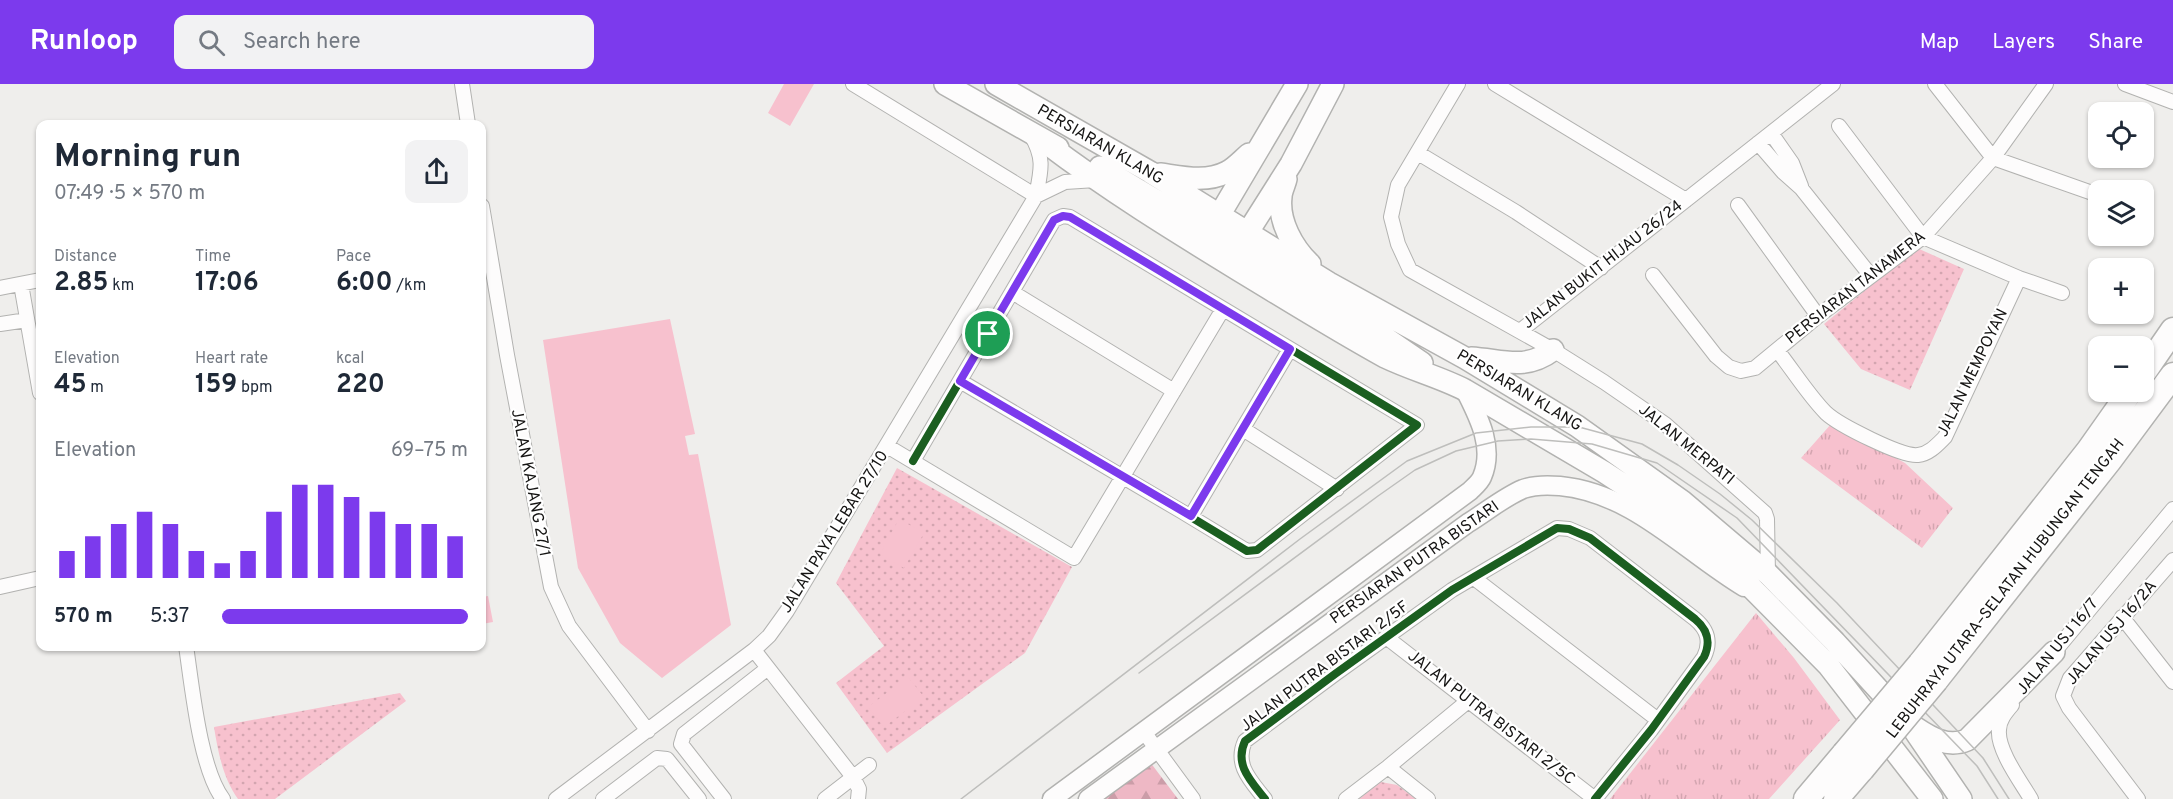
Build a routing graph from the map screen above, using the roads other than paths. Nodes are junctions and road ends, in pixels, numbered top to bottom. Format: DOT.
graph roads {
  1 [pos="462,84"];
  2 [pos="853,84"];
  3 [pos="945,84"];
  4 [pos="996,84"];
  5 [pos="1297,84"];
  6 [pos="1333,84"];
  7 [pos="1458,84"];
  8 [pos="1495,84"];
  9 [pos="1833,84"];
  10 [pos="1935,84"];
  11 [pos="2046,84"];
  12 [pos="2125,84"];
  13 [pos="2173,102"];
  14 [pos="467,120"];
  15 [pos="1839,126"];
  16 [pos="1771,133"];
  17 [pos="1038,138"];
  18 [pos="1758,143"];
  19 [pos="1260,144"];
  20 [pos="1418,153"];
  21 [pos="1993,158"];
  22 [pos="1291,164"];
  23 [pos="1150,172"];
  24 [pos="1096,180"];
  25 [pos="1802,188"];
  26 [pos="2088,191"];
  27 [pos="1036,196"];
  28 [pos="1686,200"];
  29 [pos="1738,205"];
  30 [pos="1215,224"];
  31 [pos="486,230"];
  32 [pos="1923,237"];
  33 [pos="1242,240"];
  34 [pos="1601,268"];
  35 [pos="1653,275"];
  36 [pos="1871,276"];
  37 [pos="2019,278"];
  38 [pos="36,281"];
  39 [pos="1329,283"];
  40 [pos="21,284"];
  41 [pos="0,288"];
  42 [pos="1012,292"];
  43 [pos="2062,293"];
  44 [pos="1223,309"];
  45 [pos="1818,316"];
  46 [pos="963,318"];
  47 [pos="27,320"];
  48 [pos="0,324"];
  49 [pos="2173,330"];
  50 [pos="1520,331"];
  51 [pos="988,334"];
  52 [pos="1290,349"];
  53 [pos="1553,350"];
  54 [pos="1777,350"];
  55 [pos="1465,358"];
  56 [pos="2154,358"];
  57 [pos="36,371"];
  58 [pos="2173,375"];
  59 [pos="960,381"];
  60 [pos="1457,386"];
  61 [pos="1174,391"];
  62 [pos="2123,402"];
  63 [pos="1243,429"];
  64 [pos="888,446"];
  65 [pos="913,461"];
  66 [pos="1123,477"];
  67 [pos="1337,489"];
  68 [pos="2173,509"];
  69 [pos="1191,516"];
  70 [pos="2173,560"];
  71 [pos="1768,573"];
  72 [pos="1474,578"];
  73 [pos="36,579"];
  74 [pos="0,586"];
  75 [pos="1763,599"];
  76 [pos="2122,617"];
  77 [pos="1386,637"];
  78 [pos="754,650"];
  79 [pos="187,651"];
  80 [pos="2054,652"];
  81 [pos="768,668"];
  82 [pos="1928,672"];
  83 [pos="2173,682"];
  84 [pos="1468,701"];
  85 [pos="1658,720"];
  86 [pos="1910,724"];
  87 [pos="648,731"];
  88 [pos="1144,732"];
  89 [pos="1157,748"];
  90 [pos="1853,761"];
  91 [pos="869,765"];
  92 [pos="1388,767"];
  93 [pos="854,777"];
  94 [pos="223,799"];
  95 [pos="556,799"];
  96 [pos="603,799"];
  97 [pos="699,799"];
  98 [pos="724,799"];
  99 [pos="825,799"];
  100 [pos="858,799"];
  101 [pos="1053,799"];
  102 [pos="1088,799"];
  103 [pos="1193,799"];
  104 [pos="1265,799"];
  105 [pos="1346,799"];
  106 [pos="1428,799"];
  107 [pos="1595,799"];
  108 [pos="1806,799"];
  109 [pos="1836,799"];
  110 [pos="1932,799"];
  111 [pos="1961,799"];
  112 [pos="2031,799"];
  113 [pos="2138,799"];
  1 -- 14 [label="street"];
  2 -- 27 [label="street"];
  3 -- 17 [label="main road, PERSIARAN KLANG"];
  4 -- 23 [label="main road, PERSIARAN KLANG"];
  5 -- 19 [label="main road"];
  6 -- 22 [label="main road"];
  7 -- 20 [label="street, JALAN BUKIT HIJAU 26/24"];
  8 -- 28 [label="street"];
  9 -- 16 [label="street, JALAN BUKIT HIJAU 26/24"];
  10 -- 21 [label="street"];
  11 -- 21 [label="street, PERSIARAN TANAMERA"];
  12 -- 13 [label="street"];
  15 -- 32 [label="street"];
  16 -- 18 [label="street, JALAN BUKIT HIJAU 26/24"];
  16 -- 25 [label="street"];
  17 -- 24 [label="main road, PERSIARAN KLANG"];
  17 -- 27 [label="street, JALAN PAYA LEBAR 27/10"];
  17 -- 30 [label="main road, PERSIARAN KLANG"];
  18 -- 25 [label="street"];
  18 -- 28 [label="street, JALAN BUKIT HIJAU 26/24"];
  19 -- 23 [label="main road"];
  19 -- 30 [label="main road"];
  20 -- 34 [label="street"];
  20 -- 50 [label="street, JALAN BUKIT HIJAU 26/24"];
  21 -- 26 [label="street"];
  21 -- 32 [label="street, PERSIARAN TANAMERA"];
  22 -- 33 [label="main road"];
  22 -- 39 [label="main road"];
  23 -- 30 [label="main road, PERSIARAN KLANG"];
  24 -- 27 [label="street"];
  24 -- 60 [label="main road, PERSIARAN KLANG"];
  25 -- 36 [label="street"];
  27 -- 46 [label="street, JALAN PAYA LEBAR 27/10"];
  28 -- 34 [label="street, JALAN BUKIT HIJAU 26/24"];
  29 -- 45 [label="street"];
  30 -- 33 [label="main road, PERSIARAN KLANG"];
  31 -- 87 [label="street, JALAN KAJANG 27/1"];
  32 -- 36 [label="street, PERSIARAN TANAMERA"];
  32 -- 37 [label="street"];
  33 -- 39 [label="main road, PERSIARAN KLANG"];
  33 -- 60 [label="main road"];
  34 -- 50 [label="street, JALAN BUKIT HIJAU 26/24"];
  35 -- 54 [label="street, PERSIARAN TANAMERA"];
  36 -- 45 [label="street, PERSIARAN TANAMERA"];
  37 -- 43 [label="street"];
  37 -- 54 [label="street, JALAN MEMPOYAN"];
  38 -- 40 [label="street"];
  39 -- 55 [label="main road, PERSIARAN KLANG"];
  40 -- 41 [label="street"];
  40 -- 47 [label="street"];
  42 -- 44 [label="street"];
  42 -- 51 [label="street"];
  42 -- 61 [label="street"];
  44 -- 52 [label="street"];
  44 -- 61 [label="street"];
  45 -- 54 [label="street, PERSIARAN TANAMERA"];
  46 -- 51 [label="street"];
  46 -- 64 [label="street, JALAN PAYA LEBAR 27/10"];
  47 -- 48 [label="street"];
  47 -- 57 [label="street"];
  49 -- 56 [label="highway"];
  50 -- 53 [label="street, JALAN MERPATI"];
  51 -- 59 [label="street"];
  52 -- 63 [label="street"];
  52 -- 67 [label="street"];
  53 -- 55 [label="main road"];
  53 -- 71 [label="street, JALAN MERPATI"];
  55 -- 71 [label="main road, PERSIARAN KLANG"];
  58 -- 82 [label="highway, LEBUHRAYA UTARA–SELATAN HUBUNGAN TENGAH"];
  59 -- 65 [label="street"];
  59 -- 66 [label="street"];
  60 -- 75 [label="main road, PERSIARAN KLANG"];
  60 -- 88 [label="main road, PERSIARAN PUTRA BISTARI"];
  61 -- 66 [label="street"];
  62 -- 82 [label="highway, LEBUHRAYA UTARA–SELATAN HUBUNGAN TENGAH"];
  63 -- 67 [label="street"];
  63 -- 69 [label="street"];
  64 -- 65 [label="street"];
  64 -- 78 [label="street, JALAN PAYA LEBAR 27/10"];
  65 -- 66 [label="street"];
  66 -- 69 [label="street"];
  67 -- 69 [label="street"];
  68 -- 80 [label="street, JALAN USJ 16/7"];
  70 -- 76 [label="street, JALAN USJ 16/2A"];
  71 -- 86 [label="main road, PERSIARAN KLANG"];
  72 -- 77 [label="street, JALAN PUTRA BISTARI 2/5F"];
  72 -- 85 [label="street"];
  72 -- 85 [label="street, JALAN PUTRA BISTARI 2/5F"];
  73 -- 74 [label="street"];
  75 -- 89 [label="main road, PERSIARAN PUTRA BISTARI"];
  75 -- 110 [label="main road, PERSIARAN KLANG"];
  76 -- 83 [label="street"];
  76 -- 113 [label="street, JALAN USJ 16/2A"];
  77 -- 84 [label="street, JALAN PUTRA BISTARI 2/5C"];
  77 -- 104 [label="street, JALAN PUTRA BISTARI 2/5F"];
  78 -- 81 [label="street"];
  78 -- 87 [label="street, JALAN PAYA LEBAR 27/10"];
  79 -- 94 [label="street"];
  80 -- 86 [label="main road"];
  80 -- 112 [label="street, JALAN USJ 16/7"];
  81 -- 93 [label="street"];
  81 -- 98 [label="street"];
  82 -- 90 [label="highway, LEBUHRAYA UTARA–SELATAN HUBUNGAN TENGAH, bridge"];
  84 -- 92 [label="street"];
  84 -- 107 [label="street, JALAN PUTRA BISTARI 2/5C"];
  85 -- 107 [label="street, JALAN PUTRA BISTARI 2/5F"];
  86 -- 111 [label="main road, PERSIARAN KLANG"];
  87 -- 95 [label="street, JALAN PAYA LEBAR 27/10"];
  88 -- 89 [label="street"];
  88 -- 101 [label="main road, PERSIARAN PUTRA BISTARI"];
  89 -- 102 [label="main road, PERSIARAN PUTRA BISTARI"];
  89 -- 103 [label="street"];
  90 -- 108 [label="highway, LEBUHRAYA UTARA–SELATAN HUBUNGAN TENGAH"];
  90 -- 109 [label="highway, LEBUHRAYA UTARA–SELATAN HUBUNGAN TENGAH"];
  91 -- 93 [label="street"];
  92 -- 105 [label="street"];
  92 -- 106 [label="street"];
  93 -- 99 [label="street"];
  93 -- 100 [label="street"];
  96 -- 97 [label="street"];
}
